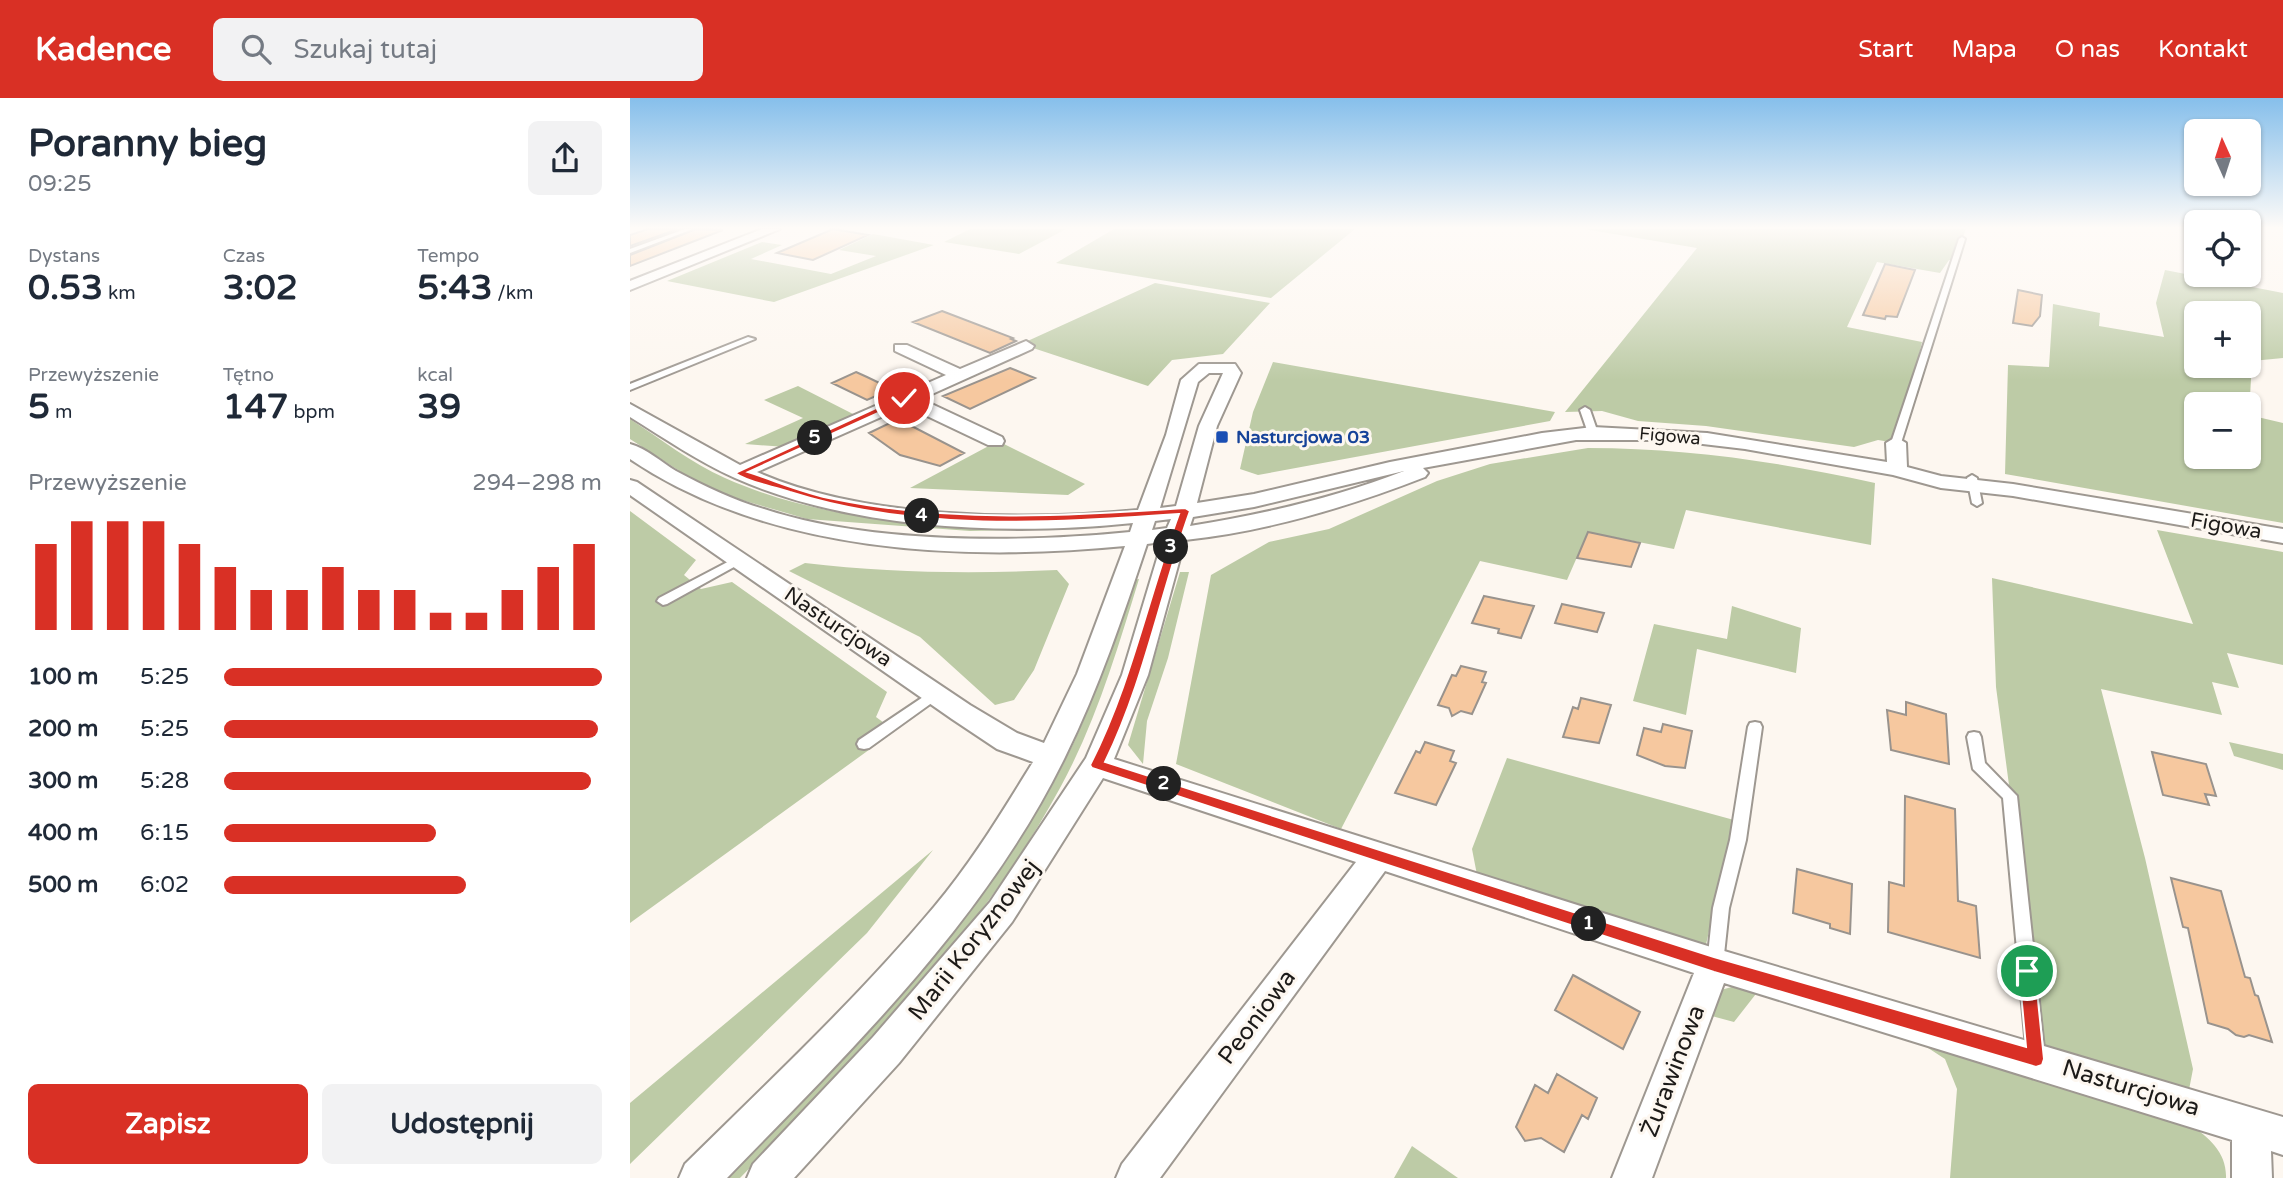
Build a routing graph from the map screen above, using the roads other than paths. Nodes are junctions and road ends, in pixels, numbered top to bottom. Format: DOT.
graph roads {
  1 [pos="1949,279"];
  2 [pos="751,339"];
  3 [pos="1026,346"];
  4 [pos="901,348"];
  5 [pos="957,374"];
  6 [pos="630,387"];
  7 [pos="904,398"];
  8 [pos="630,409"];
  9 [pos="1585,410"];
  10 [pos="1593,433"];
  11 [pos="995,441"];
  12 [pos="1896,443"];
  13 [pos="630,450"];
  14 [pos="1443,459"];
  15 [pos="1897,470"];
  16 [pos="739,473"];
  17 [pos="630,486"];
  18 [pos="1185,511"];
  19 [pos="1146,514"];
  20 [pos="1175,534"];
  21 [pos="2283,536"];
  22 [pos="1137,538"];
  23 [pos="739,560"];
  24 [pos="663,601"];
  25 [pos="935,694"];
  26 [pos="1755,727"];
  27 [pos="1974,737"];
  28 [pos="864,744"];
  29 [pos="1051,757"];
  30 [pos="1097,765"];
  31 [pos="1378,856"];
  32 [pos="1714,964"];
  33 [pos="2036,1059"];
  34 [pos="2267,1131"];
  35 [pos="699,1178"];
  36 [pos="767,1178"];
  37 [pos="1136,1178"];
  38 [pos="1632,1178"];
  39 [pos="2252,1178"];
  1 -- 12 [label="lane"];
  2 -- 6 [label="lane"];
  3 -- 5 [label="street"];
  4 -- 5 [label="street"];
  5 -- 7 [label="street"];
  7 -- 11 [label="street"];
  7 -- 16 [label="street"];
  8 -- 16 [label="street, Figowa"];
  9 -- 10 [label="lane"];
  10 -- 14 [label="street, Figowa"];
  10 -- 15 [label="street, Figowa"];
  12 -- 15 [label="street"];
  13 -- 22 [label="street, Figowa"];
  14 -- 18 [label="street, Figowa"];
  14 -- 20 [label="street, Figowa"];
  15 -- 21 [label="street, Figowa"];
  16 -- 19 [label="street, Figowa"];
  17 -- 23 [label="street, Nasturcjowa"];
  18 -- 19 [label="street, Figowa"];
  18 -- 19 [label="street, Marii Koryznowej"];
  18 -- 20 [label="street, Marii Koryznowej"];
  19 -- 22 [label="street, Marii Koryznowej"];
  20 -- 22 [label="street, Figowa"];
  20 -- 30 [label="street, Marii Koryznowej"];
  22 -- 29 [label="street, Marii Koryznowej"];
  23 -- 24 [label="lane"];
  23 -- 25 [label="street, Nasturcjowa"];
  25 -- 28 [label="lane"];
  25 -- 29 [label="street, Nasturcjowa"];
  26 -- 32 [label="lane"];
  27 -- 33 [label="lane"];
  29 -- 35 [label="street, Marii Koryznowej"];
  30 -- 31 [label="street, Nasturcjowa"];
  30 -- 36 [label="street, Marii Koryznowej"];
  31 -- 32 [label="street, Nasturcjowa"];
  31 -- 37 [label="street, Peoniowa"];
  32 -- 33 [label="street, Nasturcjowa"];
  32 -- 38 [label="street, Żurawinowa"];
  33 -- 34 [label="street, Nasturcjowa"];
  34 -- 39 [label="street"];
}
